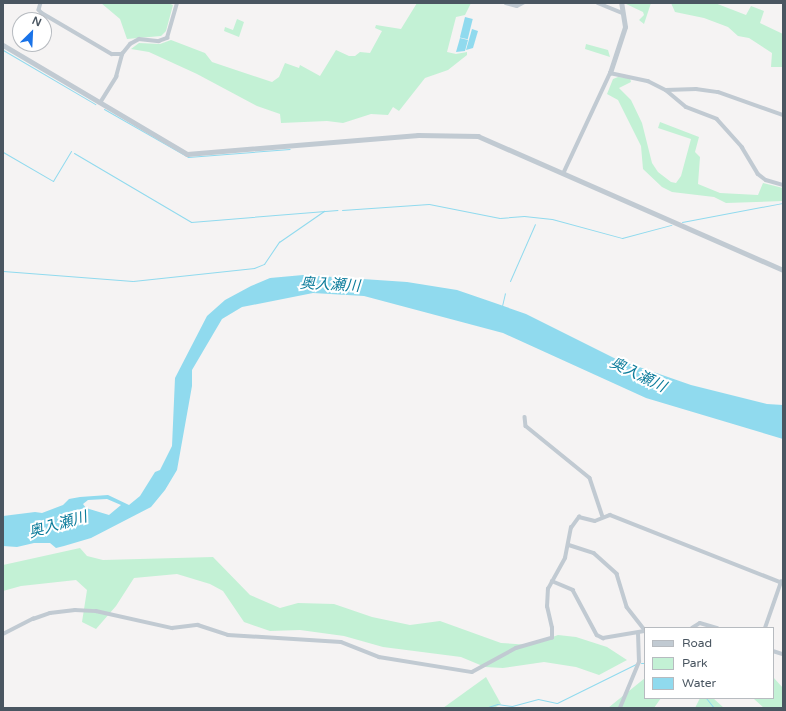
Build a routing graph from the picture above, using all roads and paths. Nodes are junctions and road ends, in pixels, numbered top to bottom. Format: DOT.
graph roads {
  1 [pos="41,3"];
  2 [pos="177,3"];
  3 [pos="506,3"];
  4 [pos="524,3"];
  5 [pos="598,3"];
  6 [pos="621,3"];
  7 [pos="623,13"];
  8 [pos="3,45"];
  9 [pos="122,54"];
  10 [pos="610,73"];
  11 [pos="666,90"];
  12 [pos="100,103"];
  13 [pos="783,115"];
  14 [pos="563,174"];
  15 [pos="783,185"];
  16 [pos="783,270"];
  17 [pos="525,417"];
  18 [pos="603,517"];
  19 [pos="569,545"];
  20 [pos="552,581"];
  21 [pos="782,583"];
  22 [pos="694,627"];
  23 [pos="714,627"];
  24 [pos="765,627"];
  25 [pos="644,630"];
  26 [pos="644,631"];
  27 [pos="3,634"];
  28 [pos="638,634"];
  29 [pos="620,708"];
  1 -- 9 [label="street"];
  2 -- 9 [label="street"];
  3 -- 4 [label="street"];
  5 -- 7 [label="street"];
  6 -- 7 [label="street"];
  7 -- 10 [label="street"];
  8 -- 12 [label="street"];
  9 -- 12 [label="street"];
  10 -- 11 [label="street"];
  10 -- 14 [label="street"];
  11 -- 13 [label="street"];
  11 -- 15 [label="street"];
  12 -- 14 [label="street"];
  14 -- 16 [label="street"];
  17 -- 18 [label="street"];
  18 -- 19 [label="street"];
  18 -- 21 [label="street"];
  19 -- 20 [label="street"];
  19 -- 25 [label="street"];
  20 -- 27 [label="street"];
  20 -- 28 [label="street"];
  21 -- 24 [label="street"];
  22 -- 23 [label="street"];
  26 -- 28 [label="street"];
  28 -- 29 [label="street"];
}
